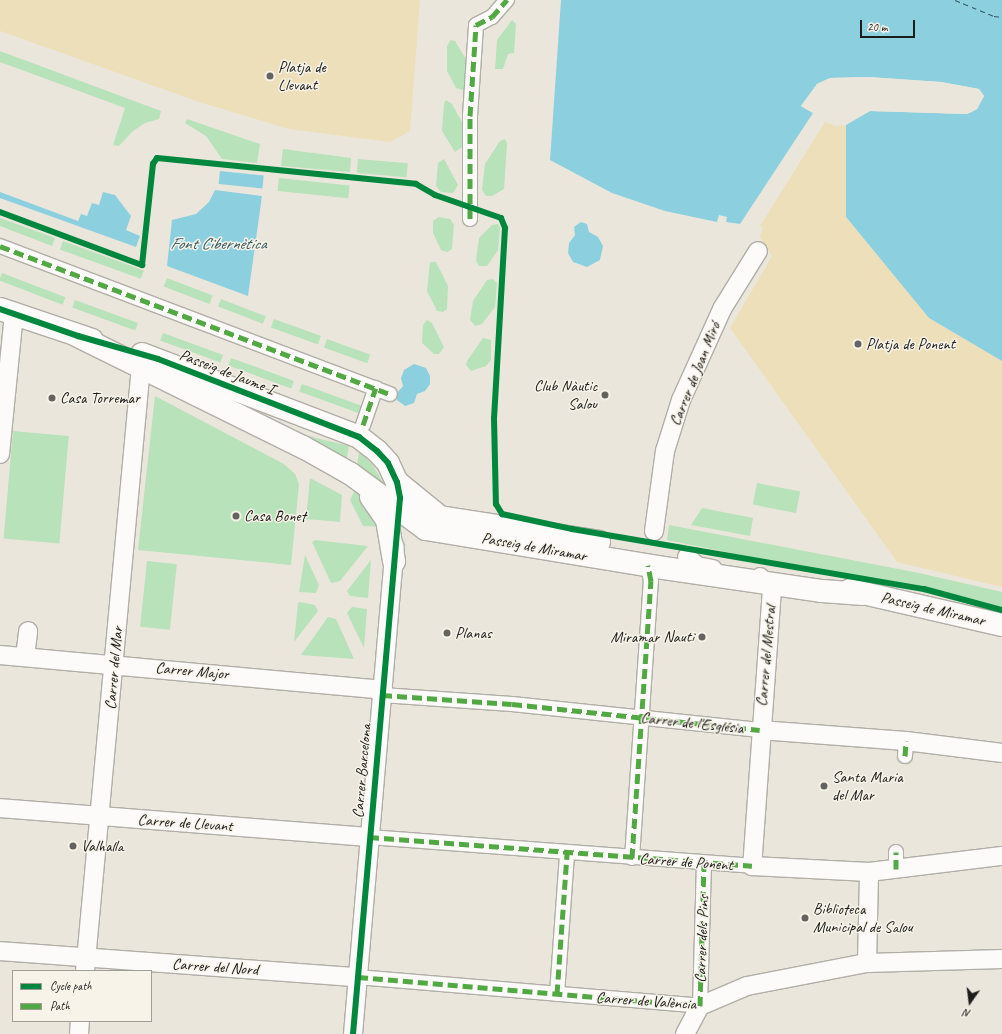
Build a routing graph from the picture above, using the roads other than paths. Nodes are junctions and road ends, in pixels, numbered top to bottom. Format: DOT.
graph roads {
  1 [pos="507,0"];
  2 [pos="470,218"];
  3 [pos="0,246"];
  4 [pos="758,251"];
  5 [pos="7,311"];
  6 [pos="78,336"];
  7 [pos="146,372"];
  8 [pos="376,388"];
  9 [pos="390,394"];
  10 [pos="363,425"];
  11 [pos="335,428"];
  12 [pos="0,454"];
  13 [pos="396,482"];
  14 [pos="399,510"];
  15 [pos="513,528"];
  16 [pos="654,531"];
  17 [pos="451,533"];
  18 [pos="688,557"];
  19 [pos="617,560"];
  20 [pos="394,561"];
  21 [pos="648,565"];
  22 [pos="769,586"];
  23 [pos="863,594"];
  24 [pos="1002,625"];
  25 [pos="28,631"];
  26 [pos="0,655"];
  27 [pos="25,657"];
  28 [pos="114,664"];
  29 [pos="382,692"];
  30 [pos="641,718"];
  31 [pos="760,730"];
  32 [pos="1002,753"];
  33 [pos="0,808"];
  34 [pos="100,816"];
  35 [pos="369,837"];
  36 [pos="567,853"];
  37 [pos="1002,856"];
  38 [pos="632,858"];
  39 [pos="704,864"];
  40 [pos="752,866"];
  41 [pos="869,872"];
  42 [pos="0,951"];
  43 [pos="1002,959"];
  44 [pos="867,963"];
  45 [pos="86,965"];
  46 [pos="358,977"];
  47 [pos="557,994"];
  48 [pos="700,1006"];
  49 [pos="80,1022"];
  50 [pos="79,1034"];
  51 [pos="353,1034"];
  52 [pos="685,1034"];
  1 -- 2 [label="street"];
  3 -- 8 [label="street"];
  4 -- 16 [label="street, Carrer de Joan Miró"];
  5 -- 6 [label="street, Passeig de Jaume I"];
  5 -- 12 [label="street"];
  6 -- 7 [label="street, Passeig de Jaume I"];
  6 -- 11 [label="street, Passeig de Jaume I"];
  7 -- 11 [label="street, Passeig de Jaume I"];
  7 -- 14 [label="street, Passeig de Jaume I"];
  7 -- 20 [label="street"];
  7 -- 28 [label="street, Carrer del Mar"];
  8 -- 9 [label="street"];
  8 -- 10 [label="street"];
  11 -- 13 [label="street, Passeig de Jaume I"];
  13 -- 14 [label="street, Passeig de Jaume I"];
  13 -- 15 [label="street, Passeig de Miramar"];
  14 -- 17 [label="street, Passeig de Miramar"];
  14 -- 20 [label="street, Carrer Barcelona"];
  15 -- 17 [label="street, Passeig de Miramar"];
  15 -- 18 [label="street, Passeig de Miramar"];
  15 -- 19 [label="street, Passeig de Miramar"];
  17 -- 19 [label="street, Passeig de Miramar"];
  18 -- 22 [label="street, Passeig de Miramar"];
  18 -- 23 [label="street, Passeig de Miramar"];
  19 -- 21 [label="street, Passeig de Miramar"];
  20 -- 29 [label="street, Carrer Barcelona"];
  21 -- 22 [label="street, Passeig de Miramar"];
  21 -- 30 [label="street"];
  22 -- 23 [label="street, Passeig de Miramar"];
  22 -- 31 [label="street, Carrer del Mestral"];
  23 -- 24 [label="street, Passeig de Miramar"];
  25 -- 27 [label="street"];
  26 -- 27 [label="street, Carrer Major"];
  27 -- 28 [label="street, Carrer Major"];
  28 -- 29 [label="street, Carrer Major"];
  28 -- 34 [label="street, Carrer del Mar"];
  29 -- 30 [label="street, Carrer de l'Església"];
  29 -- 35 [label="street, Carrer Barcelona"];
  30 -- 31 [label="street, Carrer de l'Església"];
  30 -- 38 [label="street"];
  31 -- 32 [label="street, Carrer de l'Església"];
  31 -- 40 [label="street, Carrer del Mestral"];
  33 -- 34 [label="street, Carrer de Llevant"];
  34 -- 35 [label="street, Carrer de Llevant"];
  34 -- 45 [label="street, Carrer del Mar"];
  35 -- 36 [label="street, Carrer de Ponent"];
  35 -- 46 [label="street, Carrer Barcelona"];
  36 -- 38 [label="street, Carrer de Ponent"];
  36 -- 47 [label="street"];
  37 -- 41 [label="street, Carrer de Ponent"];
  38 -- 39 [label="street, Carrer de Ponent"];
  39 -- 40 [label="street, Carrer de Ponent"];
  39 -- 48 [label="street, Carrer dels Pins"];
  40 -- 41 [label="street, Carrer de Ponent"];
  41 -- 44 [label="street"];
  42 -- 45 [label="street, Carrer del Nord"];
  43 -- 44 [label="street, Carrer de València"];
  44 -- 48 [label="street, Carrer de València"];
  45 -- 46 [label="street, Carrer del Nord"];
  46 -- 47 [label="street, Carrer de València"];
  46 -- 51 [label="street, Carrer Barcelona"];
  47 -- 48 [label="street, Carrer de València"];
  48 -- 52 [label="street, Carrer dels Pins"];
  49 -- 50 [label="street"];
}
